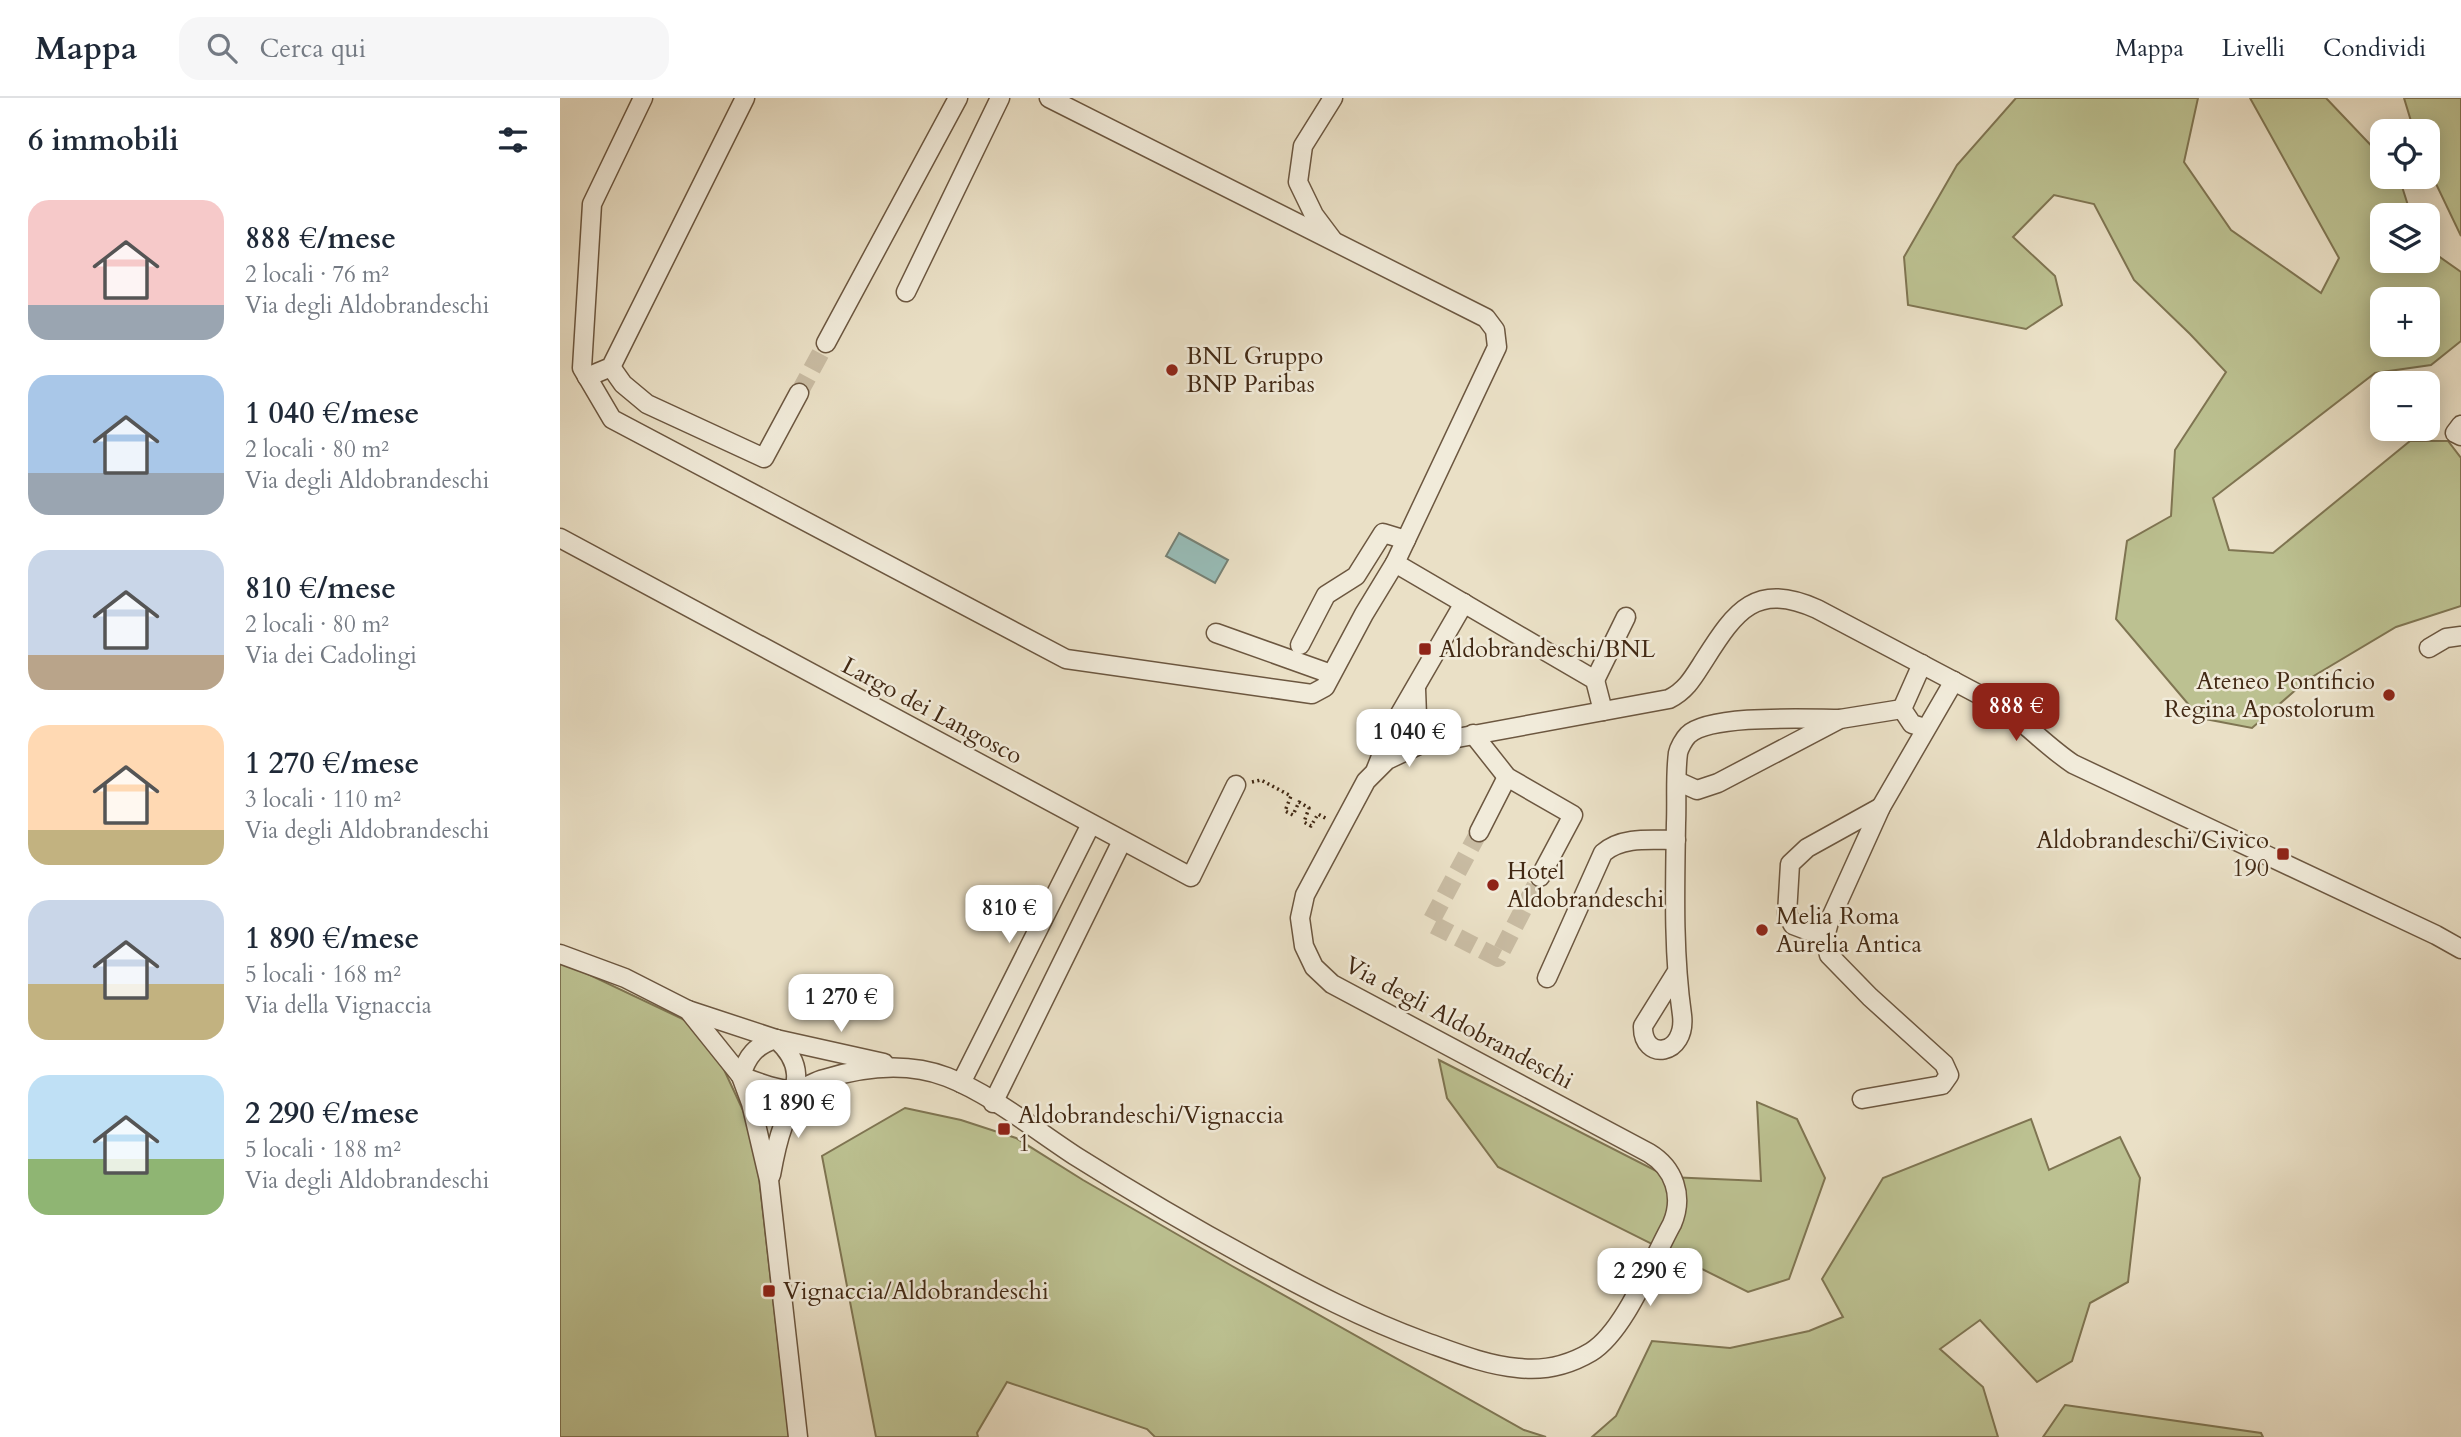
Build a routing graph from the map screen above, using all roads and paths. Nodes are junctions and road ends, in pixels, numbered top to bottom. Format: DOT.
graph roads {
  1 [pos="643,98"];
  2 [pos="745,98"];
  3 [pos="958,98"];
  4 [pos="1000,98"];
  5 [pos="1049,98"];
  6 [pos="1333,98"];
  7 [pos="1334,242"];
  8 [pos="906,292"];
  9 [pos="826,343"];
  10 [pos="611,367"];
  11 [pos="587,377"];
  12 [pos="799,393"];
  13 [pos="2461,425"];
  14 [pos="2461,436"];
  15 [pos="560,538"];
  16 [pos="1406,540"];
  17 [pos="1395,563"];
  18 [pos="1464,603"];
  19 [pos="1626,617"];
  20 [pos="1216,633"];
  21 [pos="2461,636"];
  22 [pos="1300,645"];
  23 [pos="2429,648"];
  24 [pos="1923,664"];
  25 [pos="1331,674"];
  26 [pos="1595,680"];
  27 [pos="1954,681"];
  28 [pos="1416,689"];
  29 [pos="1902,709"];
  30 [pos="1602,711"];
  31 [pos="1840,719"];
  32 [pos="1925,728"];
  33 [pos="1473,734"];
  34 [pos="1430,742"];
  35 [pos="1376,769"];
  36 [pos="1507,777"];
  37 [pos="1261,780"];
  38 [pos="1677,781"];
  39 [pos="1236,785"];
  40 [pos="1881,807"];
  41 [pos="1091,824"];
  42 [pos="1342,826"];
  43 [pos="1479,832"];
  44 [pos="1676,840"];
  45 [pos="1122,841"];
  46 [pos="1540,877"];
  47 [pos="1825,937"];
  48 [pos="2461,949"];
  49 [pos="560,954"];
  50 [pos="1676,973"];
  51 [pos="1548,978"];
  52 [pos="688,1010"];
  53 [pos="776,1039"];
  54 [pos="898,1066"];
  55 [pos="741,1076"];
  56 [pos="961,1083"];
  57 [pos="796,1090"];
  58 [pos="1862,1099"];
  59 [pos="993,1103"];
  60 [pos="769,1180"];
  61 [pos="798,1437"];
  1 -- 11 [label="street"];
  2 -- 10 [label="street"];
  3 -- 9 [label="street"];
  4 -- 8 [label="street"];
  5 -- 7 [label="street"];
  6 -- 7 [label="street"];
  7 -- 16 [label="street"];
  10 -- 11 [label="street"];
  10 -- 12 [label="street"];
  11 -- 25 [label="street"];
  13 -- 14 [label="street"];
  15 -- 41 [label="street, Largo dei Langosco"];
  16 -- 17 [label="street"];
  16 -- 22 [label="street"];
  17 -- 18 [label="street"];
  17 -- 25 [label="street"];
  18 -- 26 [label="street"];
  18 -- 28 [label="street"];
  19 -- 26 [label="street"];
  20 -- 25 [label="street"];
  21 -- 23 [label="street"];
  24 -- 27 [label="street, Via degli Aldobrandeschi"];
  24 -- 29 [label="street"];
  24 -- 30 [label="street, Via degli Aldobrandeschi"];
  26 -- 30 [label="street"];
  27 -- 32 [label="street"];
  27 -- 48 [label="street, Via degli Aldobrandeschi"];
  28 -- 34 [label="street"];
  28 -- 35 [label="street"];
  29 -- 31 [label="street"];
  29 -- 32 [label="street"];
  30 -- 33 [label="street, Via degli Aldobrandeschi"];
  31 -- 38 [label="street"];
  31 -- 38 [label="street"];
  32 -- 40 [label="street"];
  33 -- 34 [label="street, Via degli Aldobrandeschi"];
  33 -- 36 [label="street"];
  34 -- 35 [label="street, Via degli Aldobrandeschi"];
  35 -- 42 [label="street, Via degli Aldobrandeschi"];
  36 -- 43 [label="street"];
  36 -- 46 [label="street"];
  37 -- 42 [label="path"];
  38 -- 44 [label="street"];
  39 -- 45 [label="street, Largo dei Langosco"];
  40 -- 47 [label="street"];
  40 -- 47 [label="street"];
  41 -- 45 [label="street, Largo dei Langosco"];
  41 -- 56 [label="street"];
  42 -- 59 [label="street, Via degli Aldobrandeschi"];
  44 -- 50 [label="street"];
  44 -- 51 [label="street"];
  45 -- 59 [label="street"];
  47 -- 58 [label="street"];
  49 -- 52 [label="street"];
  52 -- 53 [label="street"];
  52 -- 55 [label="street"];
  53 -- 54 [label="street"];
  53 -- 55 [label="street"];
  53 -- 57 [label="street"];
  54 -- 56 [label="street, Via degli Aldobrandeschi"];
  54 -- 57 [label="street, Via degli Aldobrandeschi"];
  55 -- 57 [label="street"];
  55 -- 60 [label="street"];
  56 -- 59 [label="street, Via degli Aldobrandeschi"];
  57 -- 60 [label="street"];
  60 -- 61 [label="street"];
}
